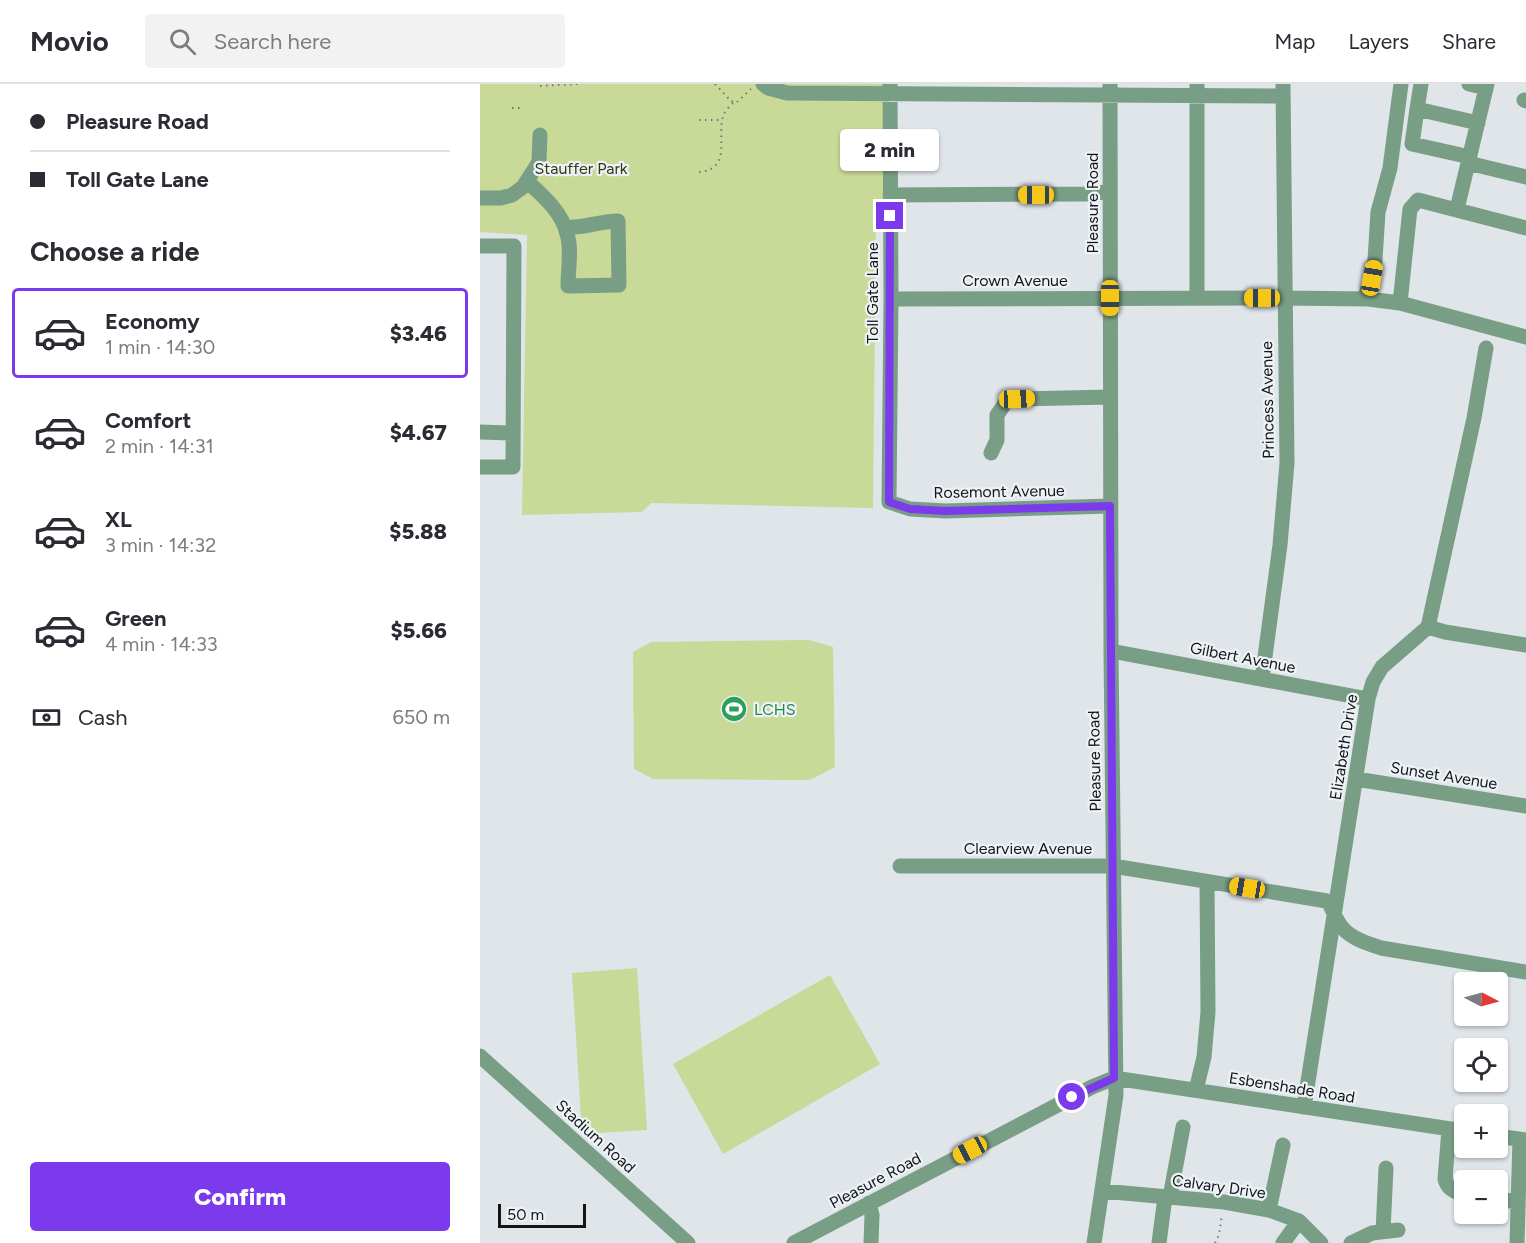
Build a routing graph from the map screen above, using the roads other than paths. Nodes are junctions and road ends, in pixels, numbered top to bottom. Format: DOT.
graph roads {
  1 [pos="763,84"];
  2 [pos="1401,84"];
  3 [pos="1421,84"];
  4 [pos="1469,84"];
  5 [pos="1487,86"];
  6 [pos="890,89"];
  7 [pos="1110,90"];
  8 [pos="1197,90"];
  9 [pos="1283,90"];
  10 [pos="1417,109"];
  11 [pos="1478,123"];
  12 [pos="540,135"];
  13 [pos="1469,160"];
  14 [pos="1526,177"];
  15 [pos="528,182"];
  16 [pos="1110,191"];
  17 [pos="890,195"];
  18 [pos="480,198"];
  19 [pos="1457,209"];
  20 [pos="565,227"];
  21 [pos="1526,228"];
  22 [pos="480,246"];
  23 [pos="1110,298"];
  24 [pos="1197,298"];
  25 [pos="1284,298"];
  26 [pos="891,299"];
  27 [pos="1366,299"];
  28 [pos="1400,303"];
  29 [pos="1526,337"];
  30 [pos="1486,348"];
  31 [pos="1110,397"];
  32 [pos="480,432"];
  33 [pos="513,433"];
  34 [pos="991,453"];
  35 [pos="480,467"];
  36 [pos="889,502"];
  37 [pos="1110,506"];
  38 [pos="1428,627"];
  39 [pos="1526,645"];
  40 [pos="1111,651"];
  41 [pos="1262,679"];
  42 [pos="1368,699"];
  43 [pos="1356,779"];
  44 [pos="1526,806"];
  45 [pos="900,866"];
  46 [pos="1113,866"];
  47 [pos="1207,882"];
  48 [pos="1335,914"];
  49 [pos="1526,972"];
  50 [pos="480,1056"];
  51 [pos="1114,1078"];
  52 [pos="1196,1090"];
  53 [pos="1304,1107"];
  54 [pos="1183,1127"];
  55 [pos="1454,1130"];
  56 [pos="1508,1138"];
  57 [pos="1523,1140"];
  58 [pos="1454,1142"];
  59 [pos="1284,1145"];
  60 [pos="1386,1168"];
  61 [pos="1102,1191"];
  62 [pos="1454,1191"];
  63 [pos="1168,1197"];
  64 [pos="1508,1201"];
  65 [pos="1518,1202"];
  66 [pos="869,1203"];
  67 [pos="1269,1210"];
  68 [pos="1299,1221"];
  69 [pos="688,1243"];
  70 [pos="794,1243"];
  71 [pos="871,1243"];
  72 [pos="1094,1243"];
  73 [pos="1159,1243"];
  74 [pos="1283,1243"];
  75 [pos="1321,1243"];
  76 [pos="1351,1243"];
  77 [pos="1517,1243"];
  1 -- 6 [label="street"];
  2 -- 27 [label="street"];
  3 -- 10 [label="street"];
  4 -- 5 [label="street"];
  5 -- 11 [label="street"];
  6 -- 7 [label="street"];
  6 -- 17 [label="street, Toll Gate Lane"];
  7 -- 8 [label="street"];
  7 -- 16 [label="street, Pleasure Road"];
  8 -- 9 [label="street"];
  8 -- 24 [label="street"];
  9 -- 25 [label="street, Princess Avenue"];
  10 -- 11 [label="street"];
  10 -- 13 [label="street"];
  11 -- 13 [label="street"];
  12 -- 15 [label="street"];
  13 -- 14 [label="street"];
  13 -- 19 [label="street"];
  15 -- 18 [label="street"];
  15 -- 20 [label="street"];
  16 -- 17 [label="street"];
  16 -- 23 [label="street, Pleasure Road"];
  17 -- 26 [label="street, Toll Gate Lane"];
  19 -- 21 [label="street"];
  19 -- 28 [label="street"];
  20 -- 20 [label="street"];
  22 -- 33 [label="street"];
  23 -- 24 [label="street, Crown Avenue"];
  23 -- 26 [label="street, Crown Avenue"];
  23 -- 31 [label="street, Pleasure Road"];
  24 -- 25 [label="street, Crown Avenue"];
  25 -- 27 [label="street, Crown Avenue"];
  25 -- 41 [label="street, Princess Avenue"];
  26 -- 36 [label="street, Toll Gate Lane"];
  27 -- 28 [label="street, Crown Avenue"];
  28 -- 29 [label="street, Crown Avenue"];
  30 -- 38 [label="street"];
  31 -- 34 [label="street"];
  31 -- 37 [label="street, Pleasure Road"];
  32 -- 33 [label="street"];
  33 -- 35 [label="street"];
  36 -- 37 [label="street, Rosemont Avenue"];
  37 -- 40 [label="street, Pleasure Road"];
  38 -- 39 [label="street"];
  38 -- 42 [label="street, Elizabeth Drive"];
  40 -- 41 [label="street, Gilbert Avenue"];
  40 -- 46 [label="street, Pleasure Road"];
  41 -- 42 [label="street, Gilbert Avenue"];
  42 -- 43 [label="street, Elizabeth Drive"];
  43 -- 44 [label="street, Sunset Avenue"];
  43 -- 48 [label="street, Elizabeth Drive"];
  45 -- 46 [label="street, Clearview Avenue"];
  46 -- 47 [label="street, Clearview Avenue"];
  46 -- 51 [label="street, Pleasure Road"];
  47 -- 48 [label="street, Clearview Avenue"];
  47 -- 52 [label="street"];
  48 -- 49 [label="street, Clearview Avenue"];
  48 -- 53 [label="street, Elizabeth Drive"];
  50 -- 69 [label="street, Stadium Road"];
  51 -- 52 [label="street, Esbenshade Road"];
  51 -- 61 [label="street"];
  51 -- 66 [label="street, Pleasure Road"];
  52 -- 53 [label="street, Esbenshade Road"];
  53 -- 55 [label="street, Esbenshade Road"];
  54 -- 63 [label="street"];
  56 -- 57 [label="street"];
  57 -- 65 [label="street"];
  58 -- 62 [label="street"];
  59 -- 67 [label="street"];
  60 -- 76 [label="street"];
  61 -- 63 [label="street, Calvary Drive"];
  61 -- 72 [label="street"];
  63 -- 67 [label="street, Calvary Drive"];
  63 -- 73 [label="street"];
  64 -- 65 [label="street"];
  65 -- 77 [label="street"];
  66 -- 70 [label="street, Pleasure Road"];
  66 -- 71 [label="street"];
  67 -- 68 [label="street, Calvary Drive"];
  68 -- 74 [label="street"];
  68 -- 75 [label="street, Calvary Drive"];
}
